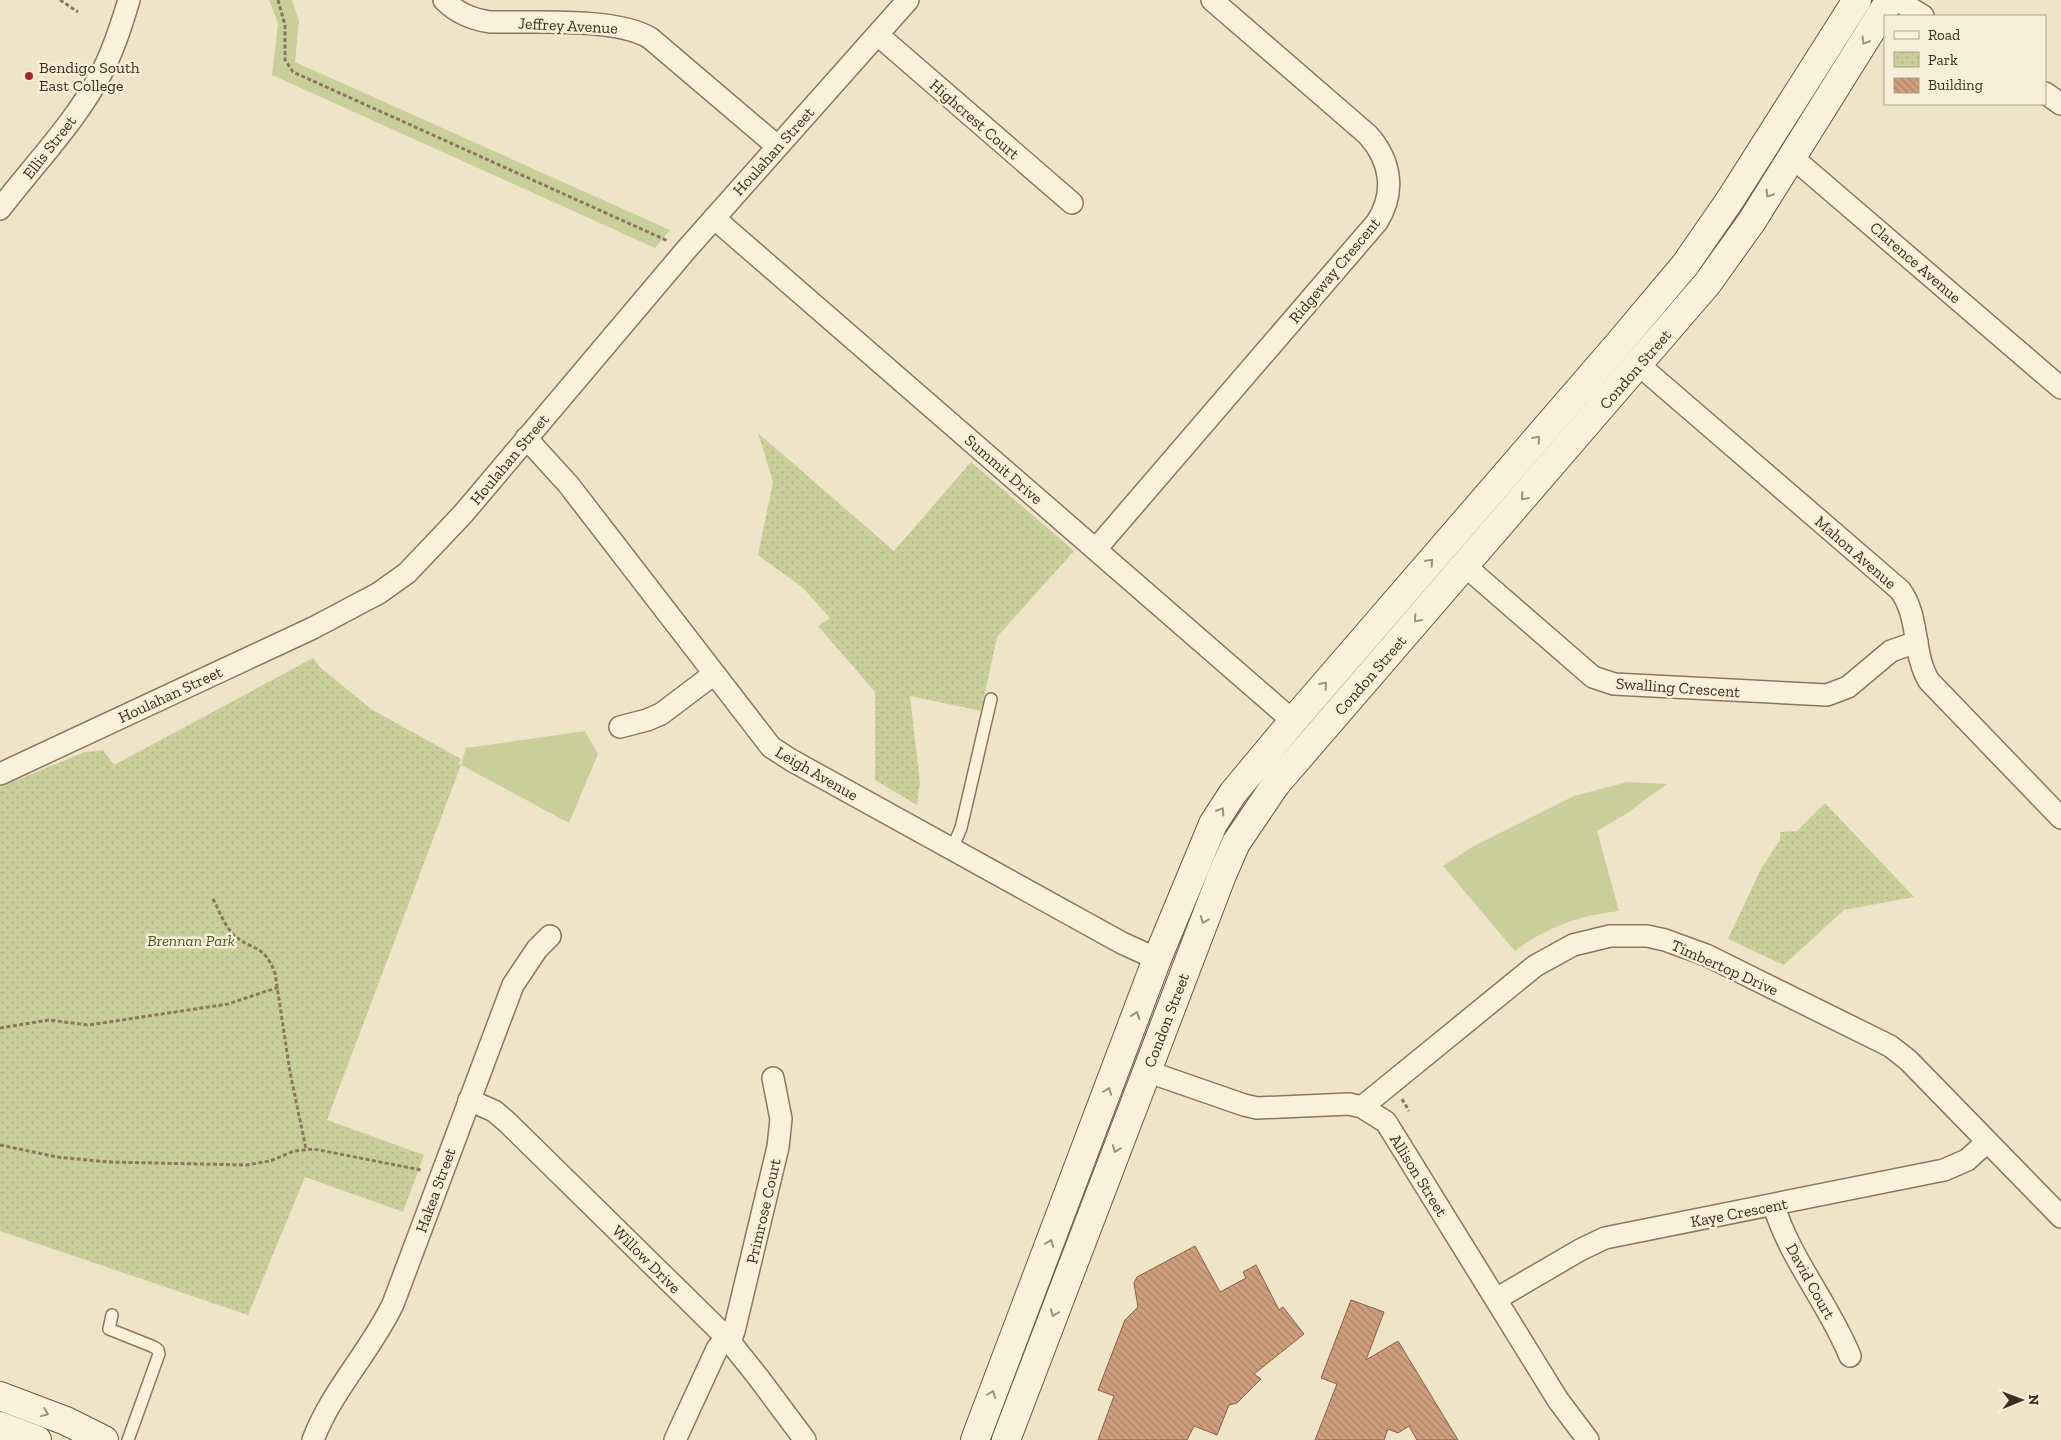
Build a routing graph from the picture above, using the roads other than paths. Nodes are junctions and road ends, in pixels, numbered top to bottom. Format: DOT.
graph roads {
  1 [pos="129,0"];
  2 [pos="444,0"];
  3 [pos="908,0"];
  4 [pos="1212,0"];
  5 [pos="1857,0"];
  6 [pos="1890,0"];
  7 [pos="1897,0"];
  8 [pos="1921,15"];
  9 [pos="878,34"];
  10 [pos="2046,95"];
  11 [pos="2061,104"];
  12 [pos="1767,141"];
  13 [pos="777,146"];
  14 [pos="1792,157"];
  15 [pos="1072,203"];
  16 [pos="0,209"];
  17 [pos="714,218"];
  18 [pos="1616,347"];
  19 [pos="1639,365"];
  20 [pos="2061,388"];
  21 [pos="526,438"];
  22 [pos="1096,549"];
  23 [pos="1464,565"];
  24 [pos="1917,642"];
  25 [pos="714,674"];
  26 [pos="991,698"];
  27 [pos="1293,721"];
  28 [pos="620,727"];
  29 [pos="0,774"];
  30 [pos="2061,818"];
  31 [pos="952,849"];
  32 [pos="550,936"];
  33 [pos="1157,959"];
  34 [pos="1119,1061"];
  35 [pos="1146,1071"];
  36 [pos="773,1078"];
  37 [pos="469,1100"];
  38 [pos="1362,1107"];
  39 [pos="1987,1142"];
  40 [pos="1774,1206"];
  41 [pos="2061,1217"];
  42 [pos="1496,1300"];
  43 [pos="112,1316"];
  44 [pos="728,1340"];
  45 [pos="1850,1356"];
  46 [pos="0,1396"];
  47 [pos="0,1426"];
  48 [pos="37,1440"];
  49 [pos="104,1440"];
  50 [pos="128,1440"];
  51 [pos="313,1440"];
  52 [pos="675,1440"];
  53 [pos="804,1440"];
  54 [pos="975,1440"];
  55 [pos="1006,1440"];
  56 [pos="1588,1440"];
  1 -- 16 [label="street, Ellis Street"];
  2 -- 13 [label="street, Jeffrey Avenue"];
  3 -- 9 [label="street, Houlahan Street"];
  4 -- 22 [label="street, Ridgeway Crescent"];
  5 -- 12 [label="main road, Condon Street"];
  6 -- 14 [label="main road, Condon Street, one-way"];
  7 -- 8 [label="street"];
  9 -- 13 [label="street, Houlahan Street"];
  9 -- 15 [label="street, Highcrest Court"];
  10 -- 11 [label="street"];
  12 -- 14 [label="main road, Clarence Avenue"];
  12 -- 18 [label="main road, Condon Street"];
  13 -- 17 [label="street, Houlahan Street"];
  14 -- 19 [label="main road, Condon Street, one-way"];
  14 -- 20 [label="street, Clarence Avenue"];
  17 -- 21 [label="street, Houlahan Street"];
  17 -- 22 [label="street, Summit Drive"];
  18 -- 19 [label="main road, Mahon Avenue"];
  27 -- 18 [label="main road, Condon Street, one-way"];
  19 -- 23 [label="main road, Condon Street, one-way"];
  19 -- 24 [label="street, Mahon Avenue"];
  21 -- 25 [label="street, Leigh Avenue"];
  21 -- 29 [label="street, Houlahan Street"];
  22 -- 27 [label="street, Summit Drive"];
  23 -- 24 [label="street, Swalling Crescent"];
  23 -- 35 [label="main road, Condon Street, one-way"];
  24 -- 30 [label="street, Mahon Avenue"];
  25 -- 28 [label="street"];
  25 -- 31 [label="street, Leigh Avenue"];
  26 -- 31 [label="lane"];
  33 -- 27 [label="main road, Condon Street, one-way"];
  31 -- 33 [label="street, Leigh Avenue"];
  32 -- 37 [label="street, Hakea Street"];
  34 -- 33 [label="main road, Condon Street, one-way"];
  34 -- 35 [label="main road"];
  54 -- 34 [label="main road, Condon Street, one-way"];
  35 -- 38 [label="street, Allison Street"];
  35 -- 55 [label="main road, Condon Street, one-way"];
  36 -- 44 [label="street, Primrose Court"];
  37 -- 44 [label="street, Willow Drive"];
  37 -- 51 [label="street, Hakea Street"];
  38 -- 39 [label="street, Timbertop Drive"];
  38 -- 42 [label="street, Allison Street"];
  39 -- 40 [label="street, Kaye Crescent"];
  39 -- 41 [label="street, Timbertop Drive"];
  40 -- 42 [label="street, Kaye Crescent"];
  40 -- 45 [label="street, David Court"];
  42 -- 56 [label="street, Allison Street"];
  43 -- 50 [label="lane"];
  44 -- 52 [label="street, Primrose Court"];
  44 -- 53 [label="street, Willow Drive"];
  46 -- 49 [label="main road, one-way"];
  47 -- 48 [label="main road"];
}
